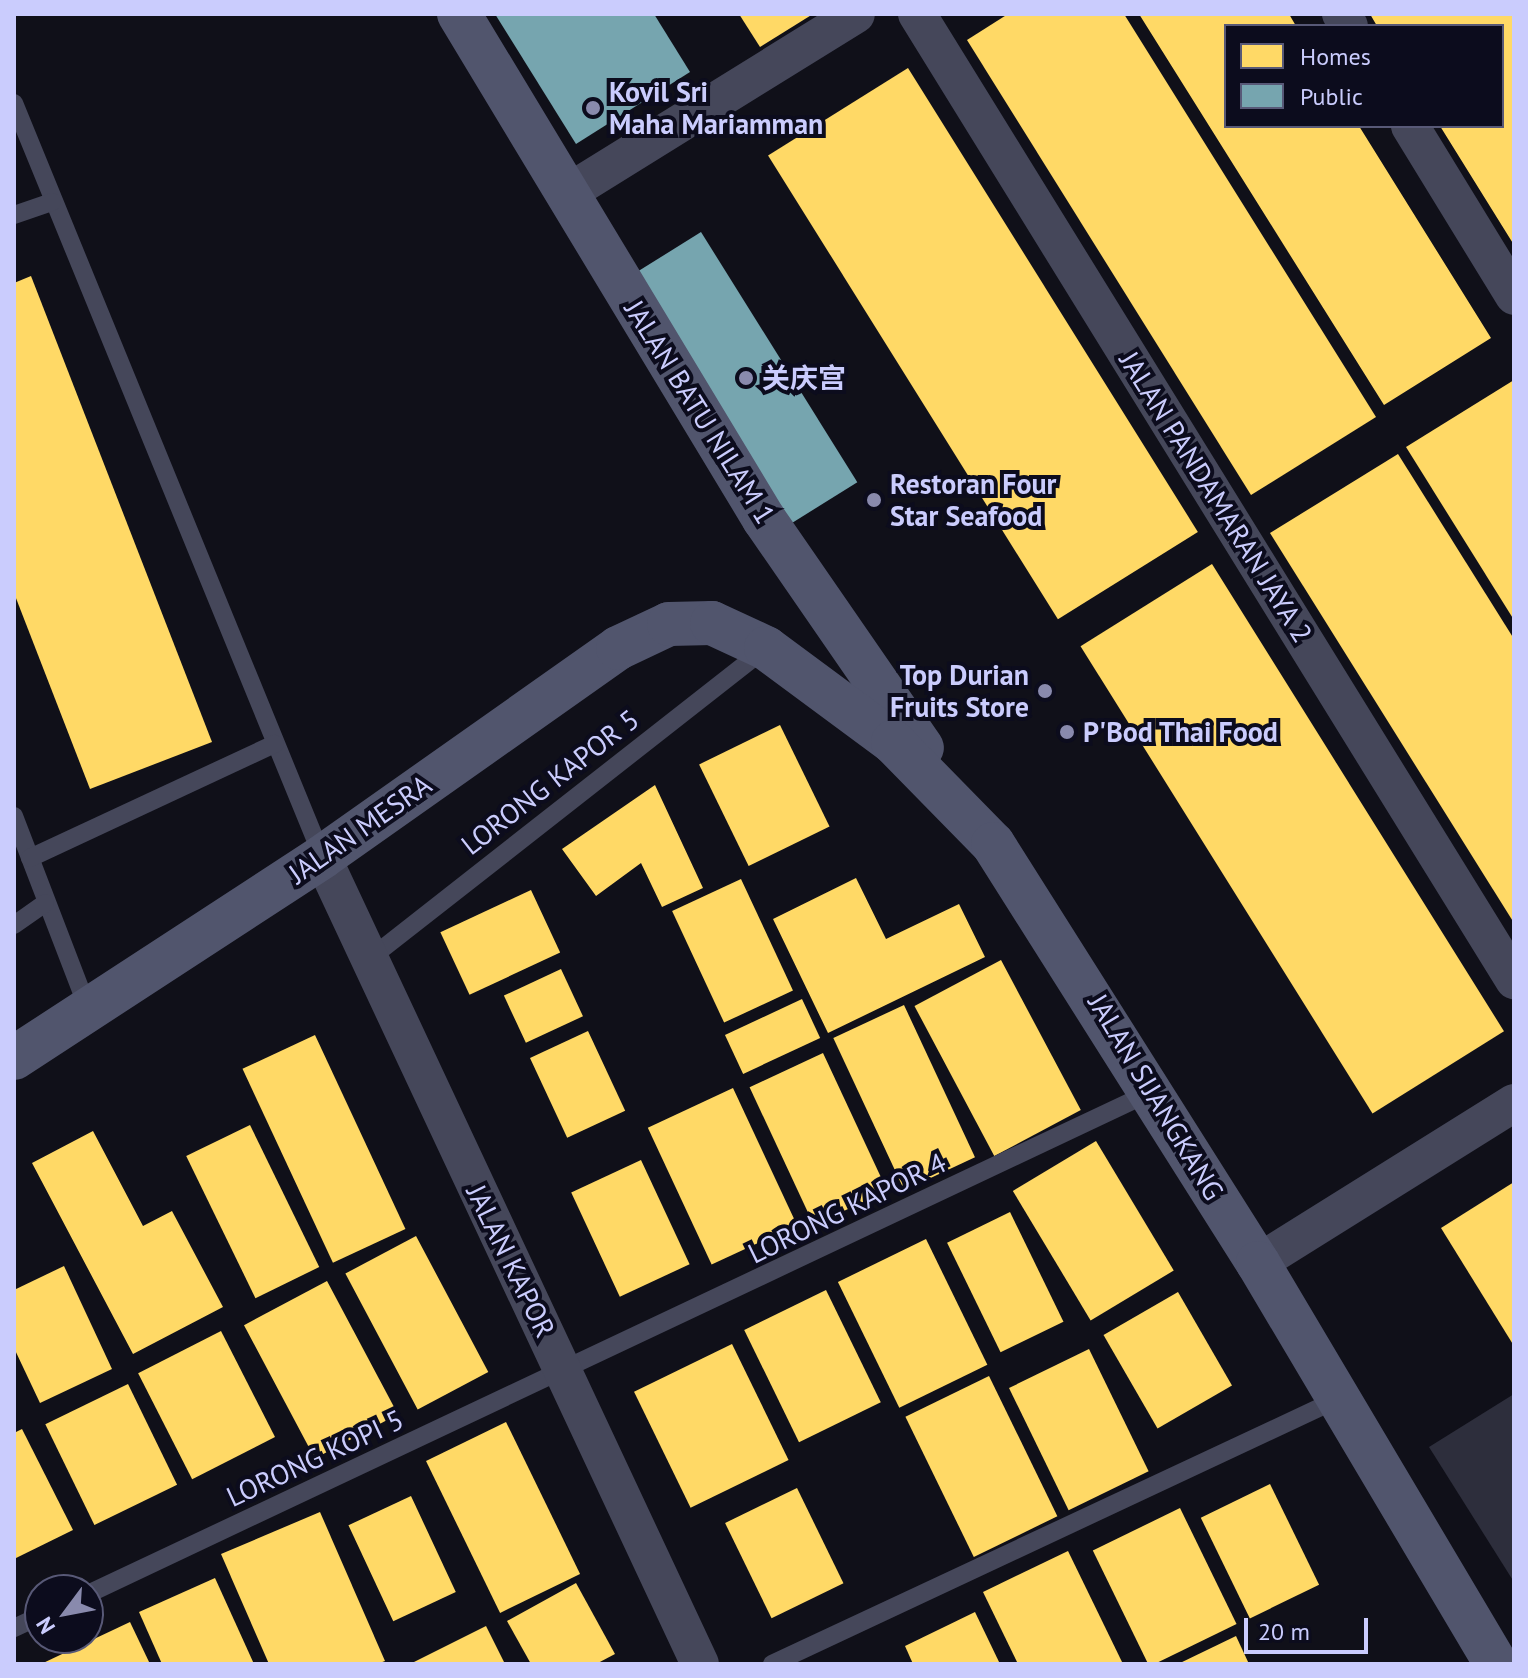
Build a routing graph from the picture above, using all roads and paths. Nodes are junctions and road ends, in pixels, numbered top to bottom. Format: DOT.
graph roads {
  1 [pos="459,14"];
  2 [pos="856,14"];
  3 [pos="917,14"];
  4 [pos="14,103"];
  5 [pos="1411,128"];
  6 [pos="566,194"];
  7 [pos="52,202"];
  8 [pos="14,215"];
  9 [pos="1514,296"];
  10 [pos="712,623"];
  11 [pos="766,648"];
  12 [pos="275,744"];
  13 [pos="957,800"];
  14 [pos="14,816"];
  15 [pos="322,857"];
  16 [pos="30,858"];
  17 [pos="45,903"];
  18 [pos="14,925"];
  19 [pos="368,960"];
  20 [pos="1514,980"];
  21 [pos="88,1009"];
  22 [pos="14,1058"];
  23 [pos="1152,1092"];
  24 [pos="1514,1103"];
  25 [pos="1258,1263"];
  26 [pos="566,1374"];
  27 [pos="1339,1398"];
  28 [pos="104,1587"];
  29 [pos="700,1664"];
  30 [pos="772,1664"];
  31 [pos="1496,1664"];
  1 -- 6 [label="street, JALAN BATU NILAM 1"];
  2 -- 6 [label="street"];
  3 -- 20 [label="street, JALAN PANDAMARAN JAYA 2"];
  4 -- 7 [label="lane"];
  5 -- 9 [label="street"];
  6 -- 13 [label="street, JALAN BATU NILAM 1"];
  7 -- 8 [label="lane"];
  7 -- 12 [label="lane"];
  10 -- 11 [label="street, JALAN SIJANGKANG"];
  10 -- 15 [label="street, JALAN MESRA"];
  11 -- 13 [label="street, JALAN SIJANGKANG"];
  11 -- 19 [label="lane, LORONG KAPOR 5"];
  12 -- 15 [label="lane"];
  12 -- 16 [label="lane"];
  13 -- 23 [label="street, JALAN SIJANGKANG"];
  14 -- 16 [label="lane"];
  15 -- 19 [label="street, JALAN KAPOR"];
  15 -- 21 [label="street, JALAN MESRA"];
  16 -- 17 [label="lane"];
  17 -- 18 [label="lane"];
  17 -- 21 [label="lane"];
  19 -- 26 [label="street, JALAN KAPOR"];
  21 -- 22 [label="street, JALAN MESRA"];
  23 -- 25 [label="street, JALAN SIJANGKANG"];
  23 -- 26 [label="lane, LORONG KAPOR 4"];
  24 -- 25 [label="street"];
  25 -- 27 [label="street, JALAN SIJANGKANG"];
  26 -- 28 [label="lane, LORONG KOPI 5"];
  26 -- 29 [label="street, JALAN KAPOR"];
  27 -- 30 [label="lane"];
  27 -- 31 [label="street, JALAN SIJANGKANG"];
}
